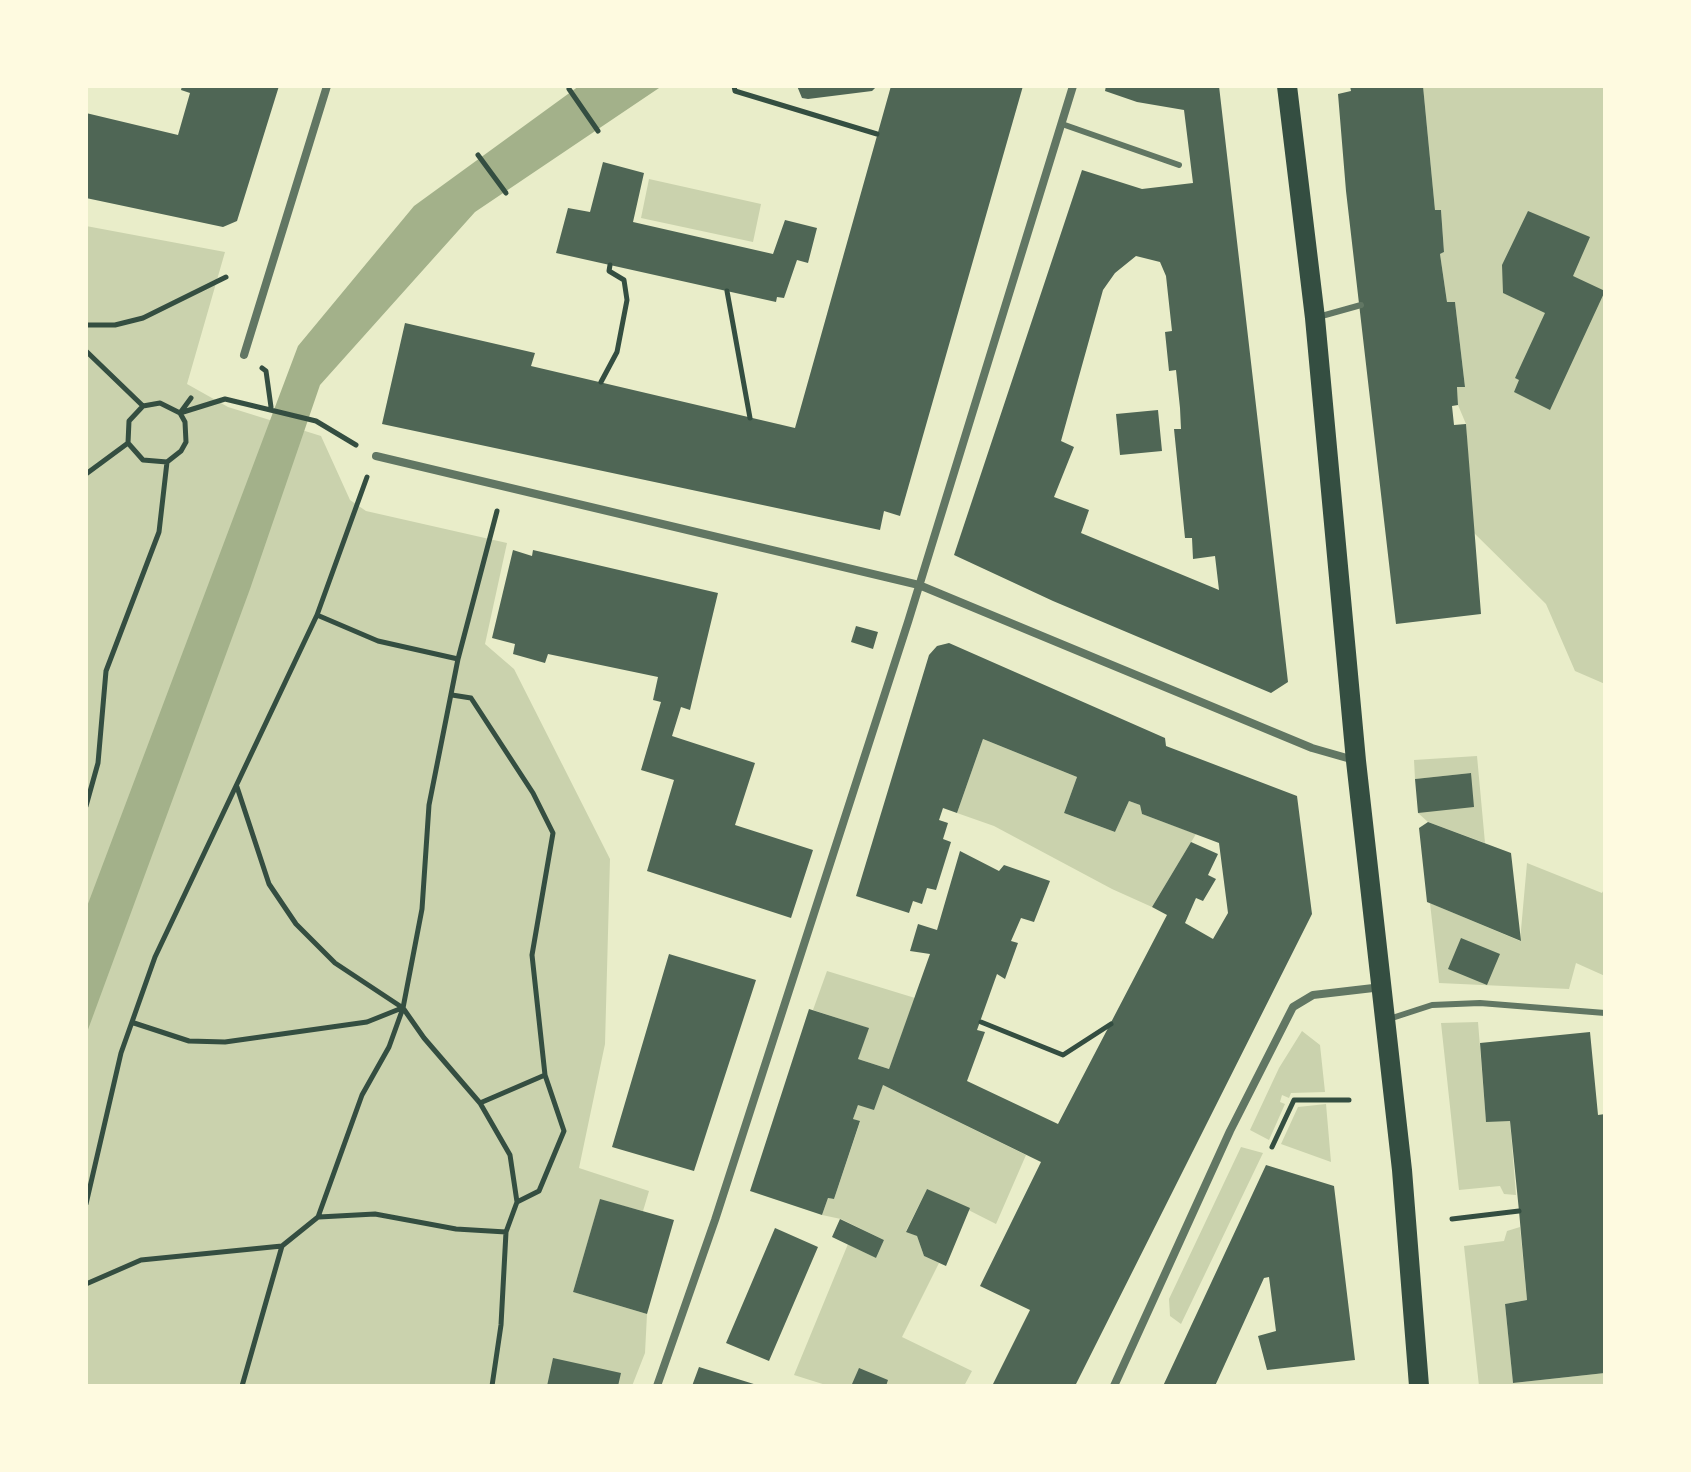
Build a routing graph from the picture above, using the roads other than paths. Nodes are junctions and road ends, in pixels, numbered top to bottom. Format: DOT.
graph roads {
  1 [pos="327,86"];
  2 [pos="1073,86"];
  3 [pos="1287,86"];
  4 [pos="1062,124"];
  5 [pos="1179,165"];
  6 [pos="1361,305"];
  7 [pos="1315,318"];
  8 [pos="244,355"];
  9 [pos="376,456"];
  10 [pos="919,585"];
  11 [pos="1356,761"];
  12 [pos="1382,986"];
  13 [pos="1605,1013"];
  14 [pos="1386,1021"];
  15 [pos="657,1386"];
  16 [pos="1114,1386"];
  17 [pos="1419,1386"];
  1 -- 8 [label="street"];
  2 -- 4 [label="street"];
  3 -- 7 [label="main road"];
  4 -- 5 [label="lane"];
  4 -- 10 [label="street"];
  6 -- 7 [label="lane"];
  7 -- 11 [label="main road"];
  9 -- 10 [label="street"];
  10 -- 11 [label="street"];
  10 -- 15 [label="street"];
  11 -- 12 [label="main road"];
  12 -- 14 [label="main road"];
  12 -- 16 [label="street"];
  13 -- 14 [label="lane"];
  14 -- 17 [label="main road"];
}
